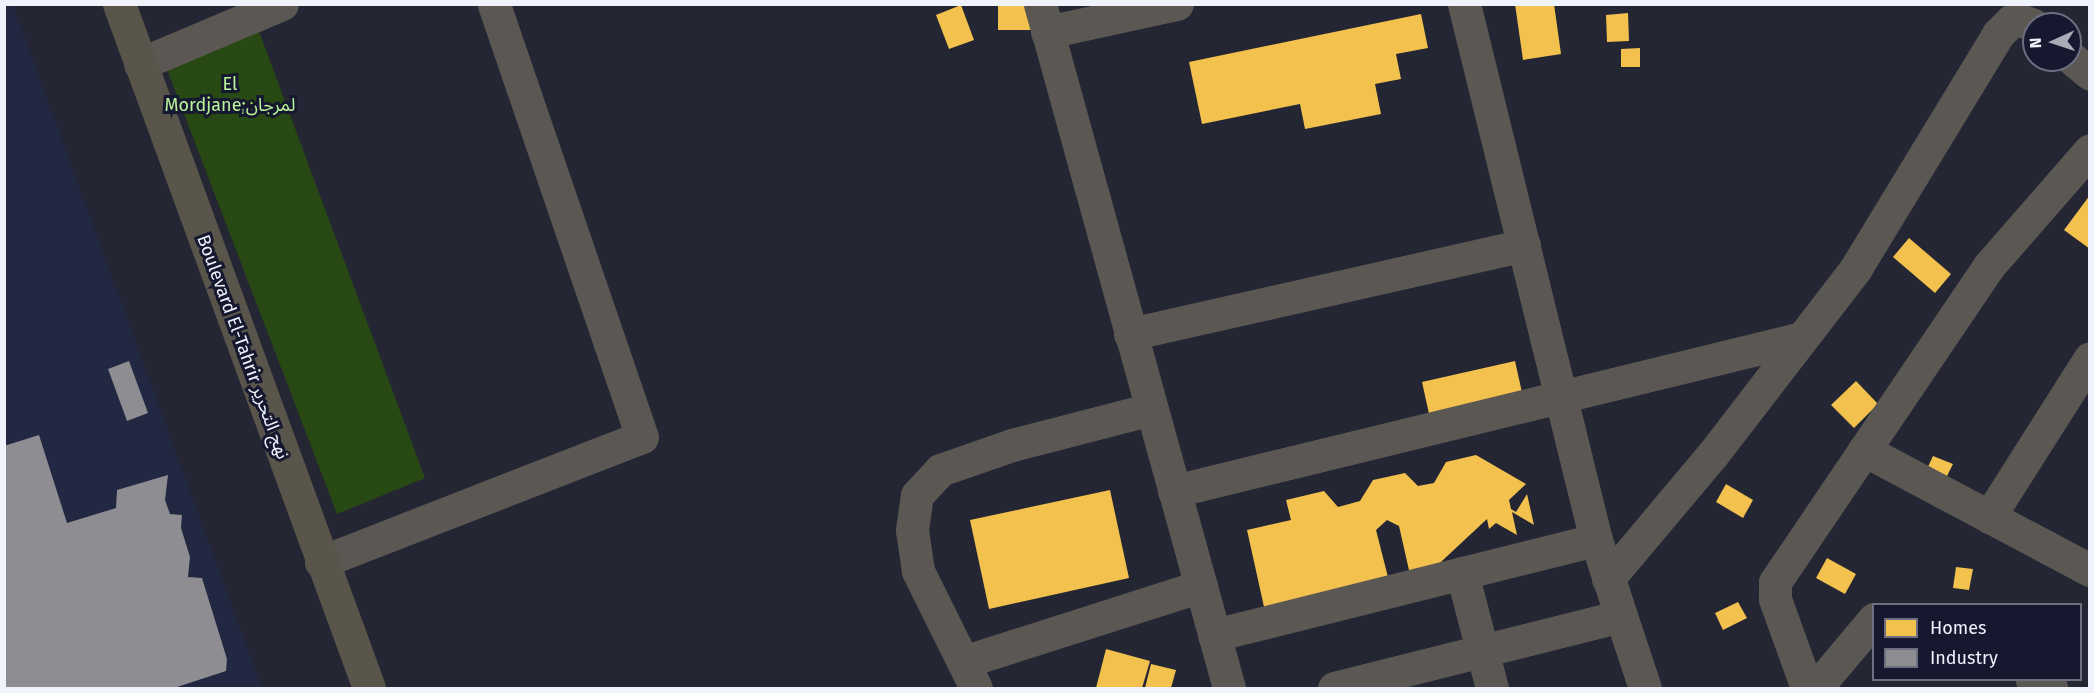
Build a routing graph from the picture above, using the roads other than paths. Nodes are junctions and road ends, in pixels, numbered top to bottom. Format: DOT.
graph roads {
  1 [pos="119,4"];
  2 [pos="282,4"];
  3 [pos="494,4"];
  4 [pos="1177,4"];
  5 [pos="1464,4"];
  6 [pos="1043,18"];
  7 [pos="2022,21"];
  8 [pos="140,64"];
  9 [pos="2090,150"];
  10 [pos="1524,245"];
  11 [pos="1130,334"];
  12 [pos="1802,338"];
  13 [pos="2090,358"];
  14 [pos="1560,397"];
  15 [pos="1151,409"];
  16 [pos="1864,450"];
  17 [pos="1174,491"];
  18 [pos="1989,517"];
  19 [pos="1596,540"];
  20 [pos="321,562"];
  21 [pos="2090,570"];
  22 [pos="1462,573"];
  23 [pos="1608,579"];
  24 [pos="1201,586"];
  25 [pos="1620,616"];
  26 [pos="1872,621"];
  27 [pos="1214,635"];
  28 [pos="1481,651"];
  29 [pos="970,675"];
  30 [pos="2034,681"];
  31 [pos="369,688"];
  32 [pos="1229,688"];
  33 [pos="1334,688"];
  34 [pos="1492,688"];
  35 [pos="1645,688"];
  36 [pos="1807,688"];
  37 [pos="1816,688"];
  38 [pos="2051,688"];
  1 -- 8 [label="main road, Boulevard El-Tahrir نهج التحرير"];
  2 -- 8 [label="street"];
  3 -- 20 [label="street"];
  4 -- 6 [label="street"];
  5 -- 10 [label="street"];
  6 -- 11 [label="street"];
  7 -- 12 [label="street"];
  8 -- 20 [label="main road, Boulevard El-Tahrir نهج التحرير"];
  9 -- 16 [label="street"];
  10 -- 11 [label="street"];
  10 -- 14 [label="street"];
  11 -- 15 [label="street"];
  12 -- 14 [label="street"];
  12 -- 23 [label="street"];
  13 -- 18 [label="street"];
  14 -- 17 [label="street"];
  14 -- 19 [label="street"];
  15 -- 17 [label="street"];
  15 -- 29 [label="street"];
  16 -- 18 [label="street"];
  16 -- 36 [label="street"];
  17 -- 24 [label="street"];
  18 -- 21 [label="street"];
  19 -- 22 [label="street"];
  19 -- 23 [label="street"];
  20 -- 31 [label="main road, Boulevard El-Tahrir نهج التحرير"];
  22 -- 27 [label="street"];
  22 -- 28 [label="street"];
  23 -- 25 [label="street"];
  24 -- 27 [label="street"];
  24 -- 29 [label="street"];
  25 -- 28 [label="street"];
  25 -- 35 [label="street"];
  26 -- 37 [label="street"];
  27 -- 32 [label="street"];
  28 -- 33 [label="street"];
  28 -- 34 [label="street"];
  30 -- 38 [label="street"];
}
